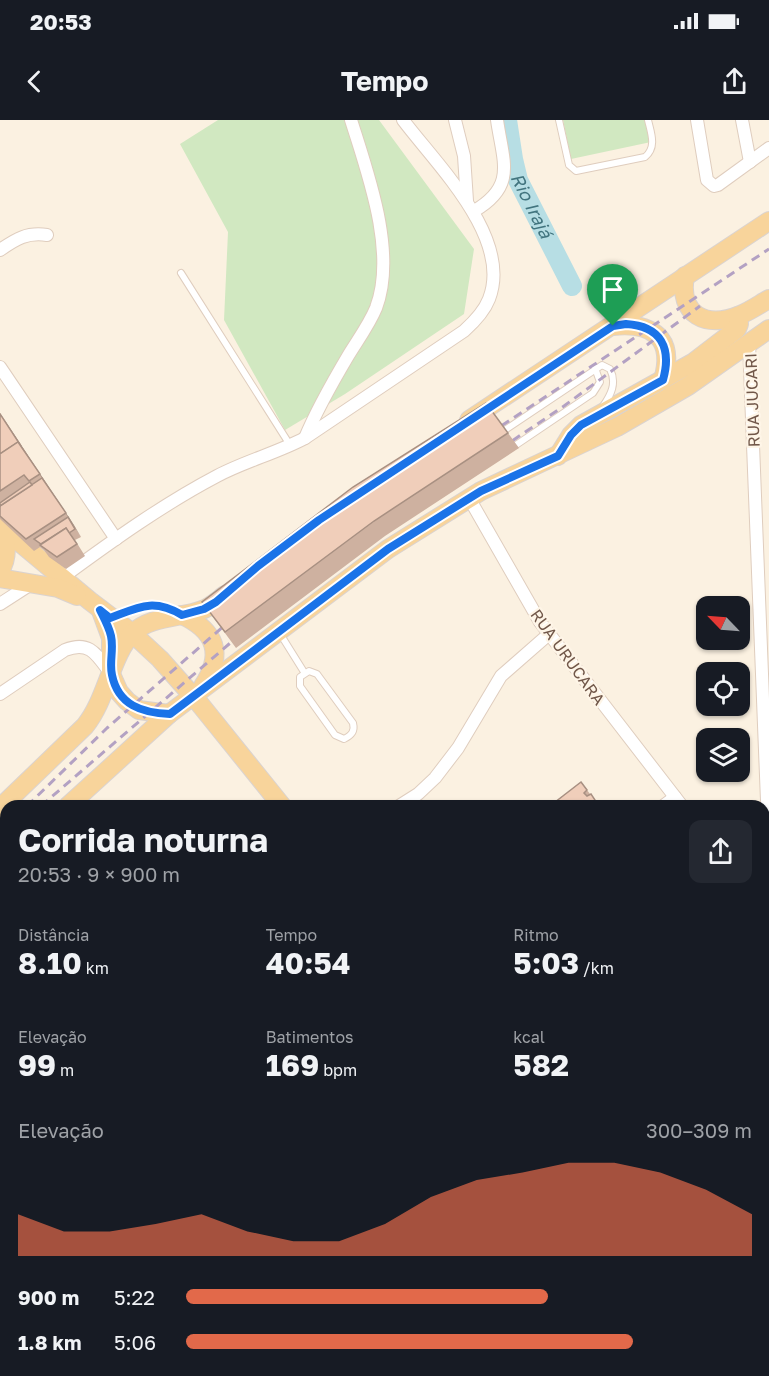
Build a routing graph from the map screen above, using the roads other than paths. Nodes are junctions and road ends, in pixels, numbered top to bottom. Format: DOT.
graph roads {
  1 [pos="351,120"];
  2 [pos="403,120"];
  3 [pos="455,120"];
  4 [pos="497,120"];
  5 [pos="559,120"];
  6 [pos="648,120"];
  7 [pos="697,120"];
  8 [pos="742,120"];
  9 [pos="769,148"];
  10 [pos="750,162"];
  11 [pos="470,206"];
  12 [pos="769,221"];
  13 [pos="47,235"];
  14 [pos="0,250"];
  15 [pos="181,273"];
  16 [pos="686,276"];
  17 [pos="769,299"];
  18 [pos="738,316"];
  19 [pos="613,326"];
  20 [pos="769,329"];
  21 [pos="749,343"];
  22 [pos="0,367"];
  23 [pos="595,368"];
  24 [pos="663,380"];
  25 [pos="596,417"];
  26 [pos="454,429"];
  27 [pos="505,430"];
  28 [pos="305,438"];
  29 [pos="516,445"];
  30 [pos="291,446"];
  31 [pos="558,456"];
  32 [pos="469,498"];
  33 [pos="1,527"];
  34 [pos="116,539"];
  35 [pos="0,571"];
  36 [pos="63,577"];
  37 [pos="0,578"];
  38 [pos="31,584"];
  39 [pos="236,586"];
  40 [pos="0,604"];
  41 [pos="765,608"];
  42 [pos="100,610"];
  43 [pos="182,615"];
  44 [pos="278,631"];
  45 [pos="132,633"];
  46 [pos="549,634"];
  47 [pos="304,672"];
  48 [pos="111,674"];
  49 [pos="196,693"];
  50 [pos="0,694"];
  51 [pos="170,714"];
  52 [pos="767,746"];
  53 [pos="8,800"];
  54 [pos="75,800"];
  55 [pos="277,800"];
  56 [pos="408,800"];
  57 [pos="677,800"];
  58 [pos="766,800"];
  1 -- 28 [label="street"];
  2 -- 11 [label="street"];
  3 -- 11 [label="street"];
  4 -- 11 [label="street"];
  5 -- 6 [label="lane"];
  7 -- 10 [label="street"];
  8 -- 10 [label="street"];
  9 -- 10 [label="street"];
  11 -- 28 [label="street"];
  12 -- 16 [label="main road"];
  13 -- 14 [label="street"];
  15 -- 30 [label="lane"];
  16 -- 18 [label="main road"];
  16 -- 19 [label="main road"];
  17 -- 18 [label="main road"];
  18 -- 24 [label="main road"];
  19 -- 24 [label="main road"];
  19 -- 26 [label="main road"];
  20 -- 21 [label="main road"];
  21 -- 31 [label="main road"];
  21 -- 41 [label="street, RUA JUCARI"];
  22 -- 34 [label="street"];
  23 -- 25 [label="lane"];
  23 -- 27 [label="lane"];
  23 -- 29 [label="lane"];
  24 -- 25 [label="main road"];
  25 -- 31 [label="main road"];
  28 -- 30 [label="street"];
  30 -- 34 [label="street"];
  31 -- 32 [label="main road"];
  32 -- 44 [label="main road"];
  32 -- 46 [label="street, RUA URUCARA"];
  33 -- 35 [label="main road"];
  33 -- 36 [label="main road"];
  34 -- 36 [label="street"];
  35 -- 36 [label="main road"];
  36 -- 42 [label="main road"];
  37 -- 38 [label="main road"];
  38 -- 40 [label="street"];
  38 -- 42 [label="main road"];
  39 -- 43 [label="main road"];
  41 -- 52 [label="street, RUA JUCARI"];
  42 -- 43 [label="lane"];
  42 -- 45 [label="main road"];
  42 -- 48 [label="main road"];
  43 -- 45 [label="main road"];
  43 -- 49 [label="main road"];
  44 -- 47 [label="lane"];
  44 -- 49 [label="main road"];
  45 -- 48 [label="main road"];
  45 -- 49 [label="main road"];
  46 -- 56 [label="street"];
  46 -- 57 [label="street, RUA URUCARA"];
  47 -- 47 [label="lane"];
  48 -- 50 [label="street"];
  48 -- 51 [label="main road"];
  48 -- 53 [label="main road"];
  49 -- 51 [label="main road"];
  49 -- 55 [label="main road"];
  51 -- 54 [label="main road"];
  52 -- 58 [label="street, RUA JUCARI"];
}
